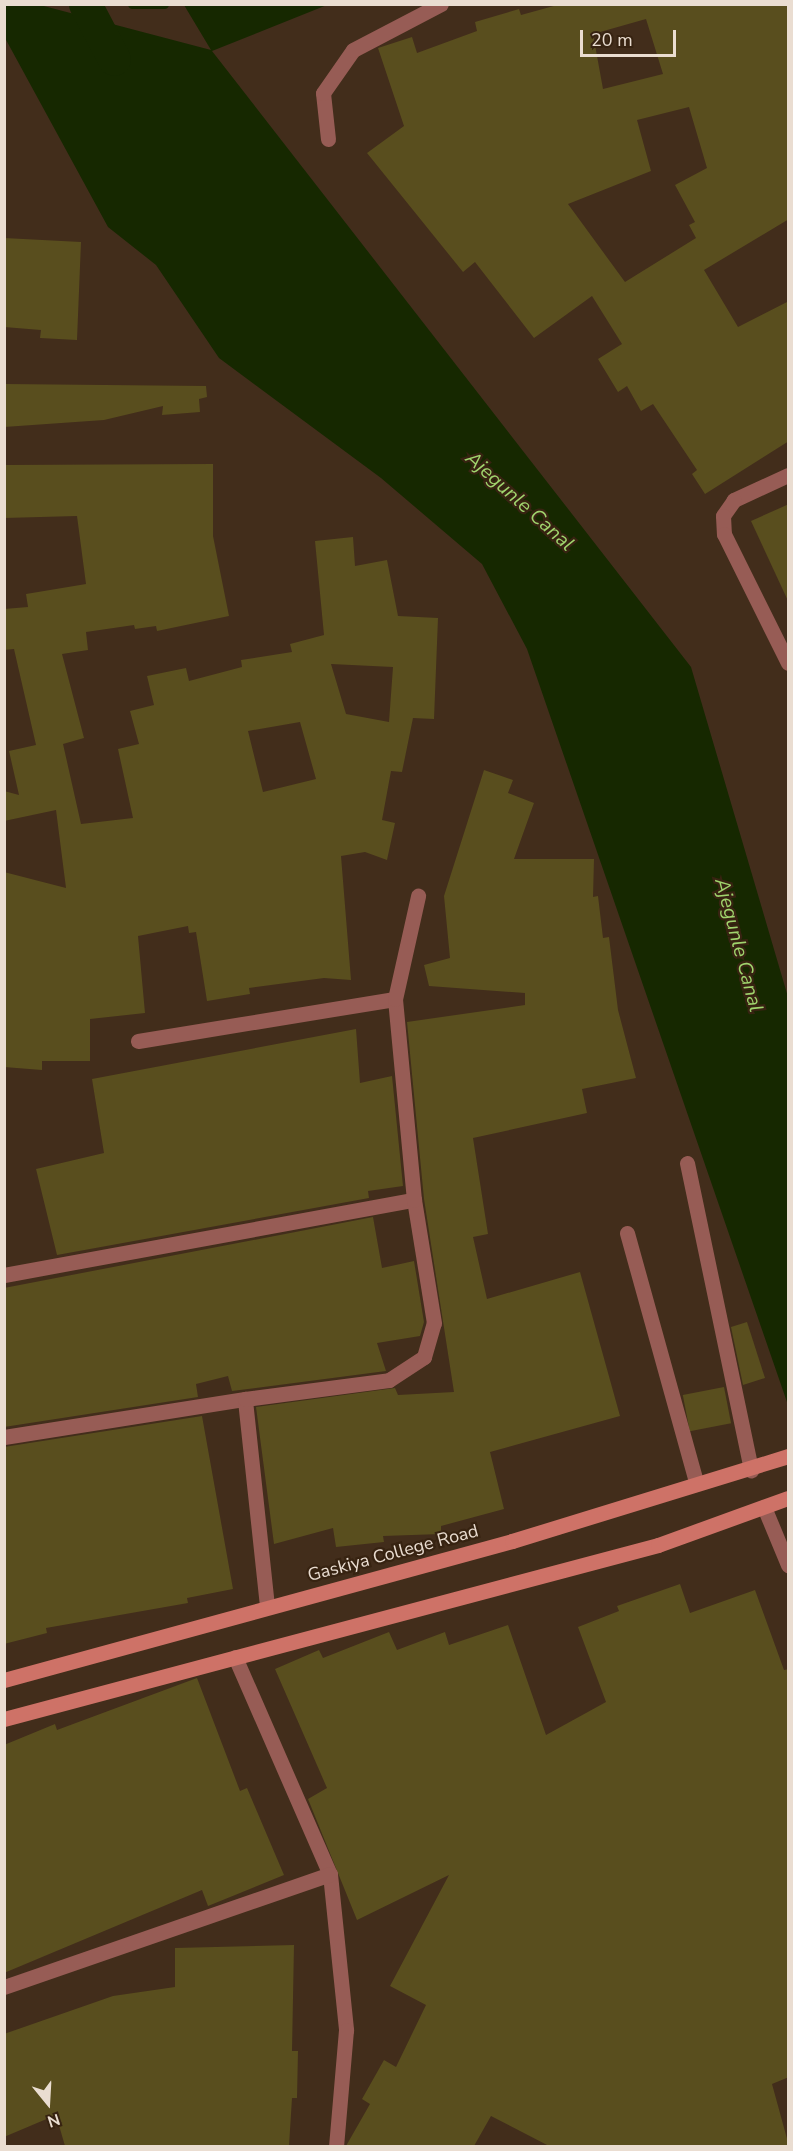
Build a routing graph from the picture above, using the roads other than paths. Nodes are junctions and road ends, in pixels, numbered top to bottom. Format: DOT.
graph roads {
  1 [pos="441,4"];
  2 [pos="328,139"];
  3 [pos="789,475"];
  4 [pos="789,663"];
  5 [pos="418,896"];
  6 [pos="395,999"];
  7 [pos="138,1041"];
  8 [pos="687,1163"];
  9 [pos="414,1200"];
  10 [pos="627,1233"];
  11 [pos="4,1275"];
  12 [pos="245,1399"];
  13 [pos="4,1437"];
  14 [pos="789,1456"];
  15 [pos="751,1470"];
  16 [pos="696,1482"];
  17 [pos="789,1498"];
  18 [pos="765,1507"];
  19 [pos="789,1565"];
  20 [pos="267,1606"];
  21 [pos="235,1657"];
  22 [pos="4,1680"];
  23 [pos="4,1719"];
  24 [pos="330,1874"];
  25 [pos="4,1987"];
  26 [pos="336,2146"];
  1 -- 2 [label="street"];
  3 -- 4 [label="street"];
  5 -- 6 [label="street"];
  6 -- 7 [label="street"];
  6 -- 9 [label="street"];
  8 -- 15 [label="street"];
  9 -- 11 [label="street"];
  9 -- 12 [label="street"];
  10 -- 16 [label="street"];
  12 -- 13 [label="street"];
  12 -- 20 [label="street"];
  14 -- 15 [label="main road, Gaskiya College Road"];
  15 -- 16 [label="main road, Gaskiya College Road"];
  16 -- 20 [label="main road, Gaskiya College Road"];
  17 -- 18 [label="main road"];
  18 -- 19 [label="street"];
  18 -- 21 [label="main road"];
  20 -- 22 [label="main road, Gaskiya College Road"];
  21 -- 23 [label="main road"];
  21 -- 24 [label="street"];
  24 -- 25 [label="street"];
  24 -- 26 [label="street"];
}
